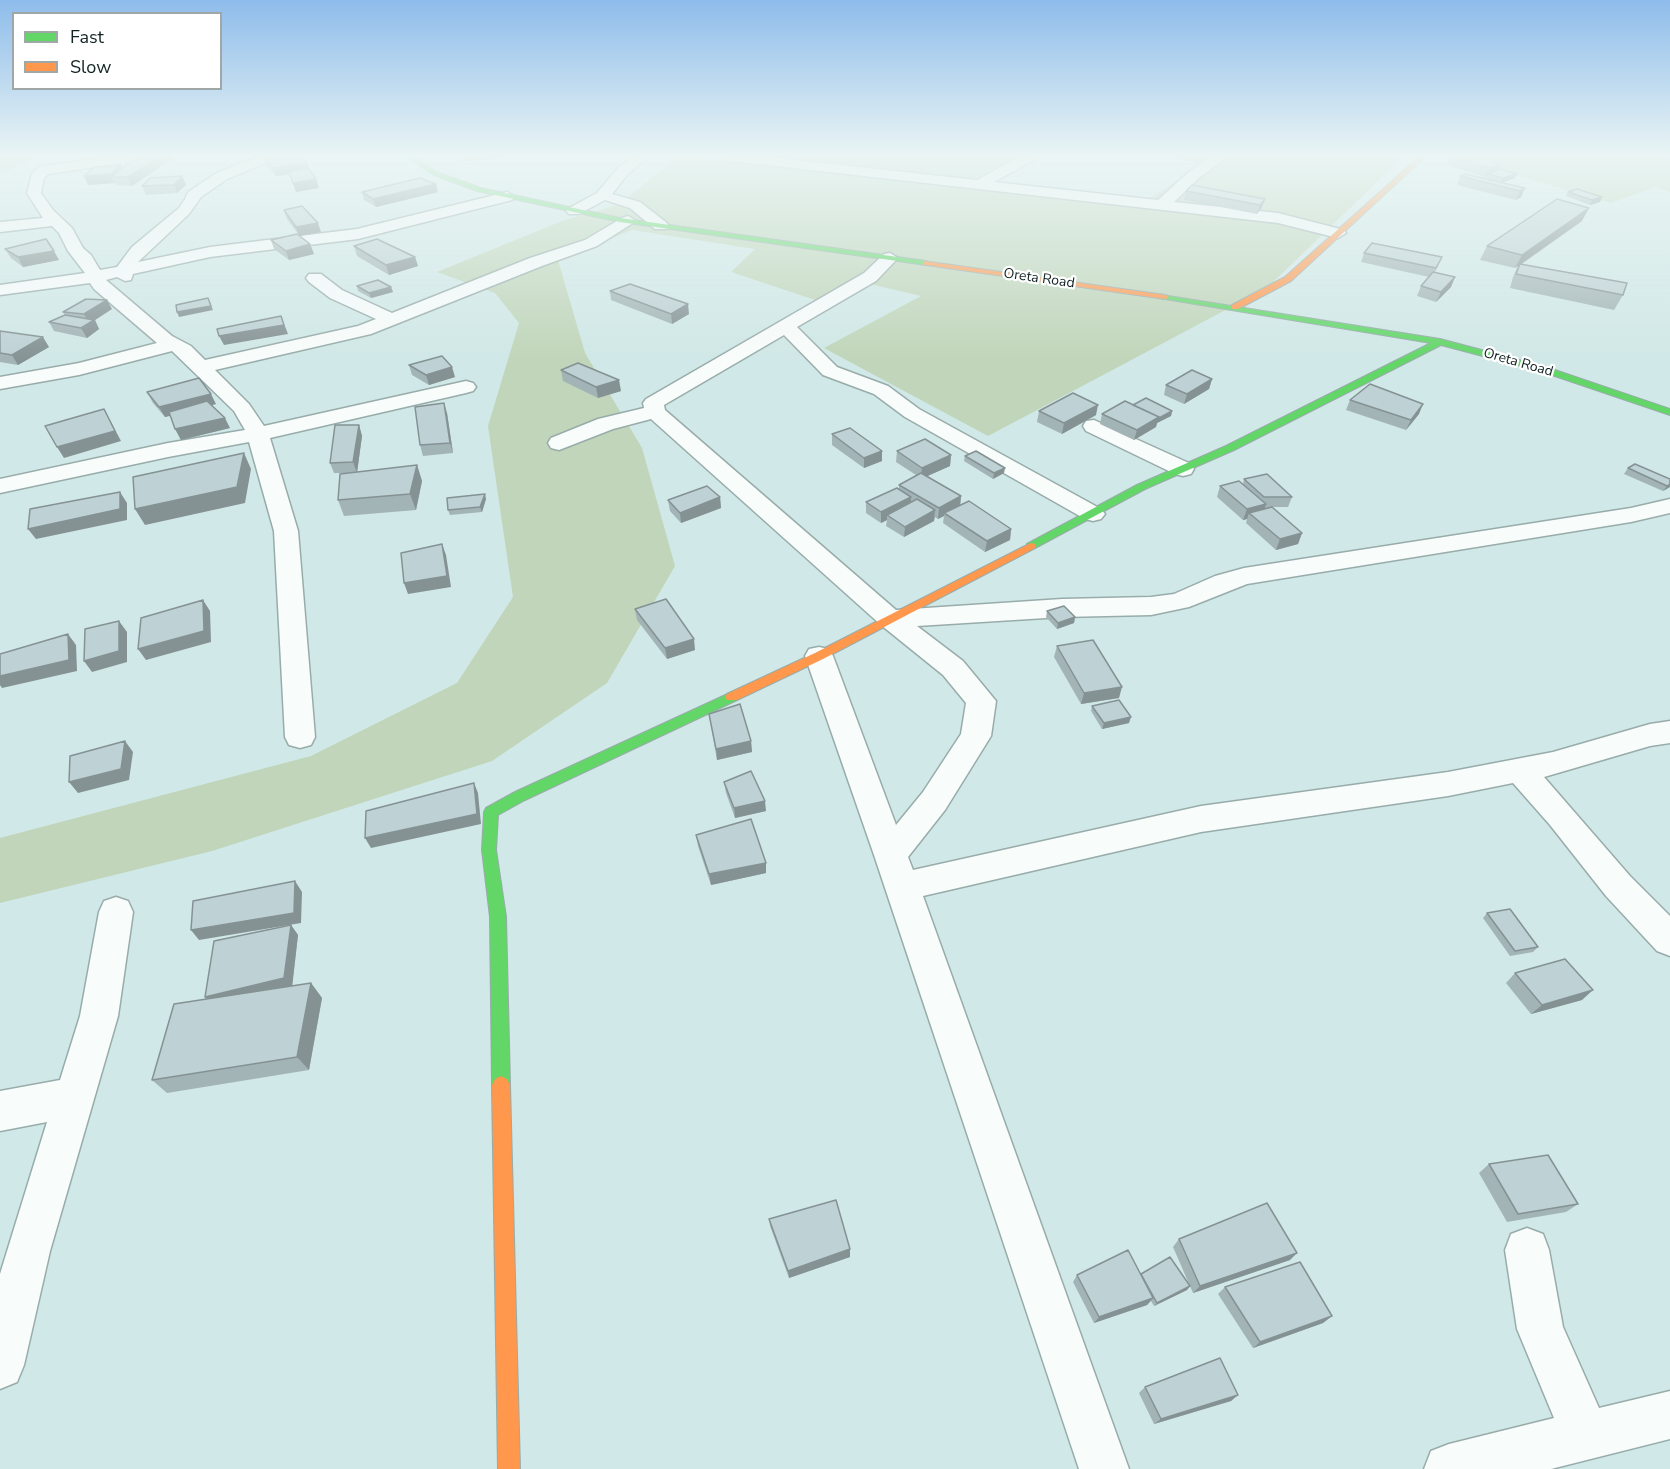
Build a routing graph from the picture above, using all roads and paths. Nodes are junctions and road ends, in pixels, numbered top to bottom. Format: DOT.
graph roads {
  1 [pos="22,225"];
  2 [pos="59,225"];
  3 [pos="168,225"];
  4 [pos="394,225"];
  5 [pos="622,225"];
  6 [pos="651,225"];
  7 [pos="1304,225"];
  8 [pos="1347,225"];
  9 [pos="661,226"];
  10 [pos="0,227"];
  11 [pos="1338,233"];
  12 [pos="890,258"];
  13 [pos="124,269"];
  14 [pos="94,277"];
  15 [pos="315,278"];
  16 [pos="0,290"];
  17 [pos="128,307"];
  18 [pos="1235,307"];
  19 [pos="390,320"];
  20 [pos="786,326"];
  21 [pos="1440,342"];
  22 [pos="174,345"];
  23 [pos="200,367"];
  24 [pos="0,383"];
  25 [pos="466,387"];
  26 [pos="655,412"];
  27 [pos="1670,412"];
  28 [pos="1094,426"];
  29 [pos="258,434"];
  30 [pos="559,443"];
  31 [pos="1183,470"];
  32 [pos="0,486"];
  33 [pos="1670,506"];
  34 [pos="1093,514"];
  35 [pos="890,619"];
  36 [pos="819,656"];
  37 [pos="1670,732"];
  38 [pos="300,737"];
  39 [pos="1519,770"];
  40 [pos="897,871"];
  41 [pos="116,912"];
  42 [pos="1670,940"];
  43 [pos="75,1097"];
  44 [pos="0,1111"];
  45 [pos="1527,1250"];
  46 [pos="0,1365"];
  47 [pos="1670,1415"];
  48 [pos="1586,1435"];
  49 [pos="1454,1468"];
  50 [pos="509,1469"];
  51 [pos="1104,1469"];
  1 -- 10 [label="street"];
  2 -- 14 [label="street"];
  3 -- 13 [label="street"];
  4 -- 13 [label="street"];
  5 -- 19 [label="street"];
  6 -- 9 [label="street, Oreta Road"];
  7 -- 11 [label="street"];
  8 -- 11 [label="street"];
  9 -- 12 [label="street, Oreta Road"];
  11 -- 18 [label="street"];
  12 -- 18 [label="street, Oreta Road"];
  12 -- 20 [label="street"];
  13 -- 14 [label="street"];
  13 -- 17 [label="street"];
  14 -- 16 [label="street"];
  14 -- 17 [label="street"];
  15 -- 19 [label="street"];
  17 -- 22 [label="street"];
  18 -- 21 [label="street, Oreta Road"];
  19 -- 23 [label="street"];
  20 -- 26 [label="street"];
  20 -- 34 [label="street"];
  21 -- 27 [label="street, Oreta Road"];
  21 -- 31 [label="street"];
  22 -- 23 [label="street"];
  22 -- 24 [label="street"];
  23 -- 29 [label="street"];
  25 -- 29 [label="street"];
  26 -- 30 [label="street"];
  26 -- 35 [label="street"];
  28 -- 31 [label="street"];
  29 -- 32 [label="street"];
  29 -- 38 [label="street"];
  31 -- 34 [label="street"];
  33 -- 35 [label="street"];
  34 -- 35 [label="street"];
  35 -- 36 [label="street"];
  35 -- 40 [label="street"];
  36 -- 40 [label="street"];
  36 -- 50 [label="street"];
  37 -- 39 [label="street"];
  39 -- 40 [label="street"];
  39 -- 42 [label="street"];
  40 -- 51 [label="street"];
  41 -- 43 [label="street"];
  43 -- 44 [label="street"];
  43 -- 46 [label="street"];
  45 -- 48 [label="street"];
  47 -- 48 [label="street"];
  48 -- 49 [label="street"];
}
